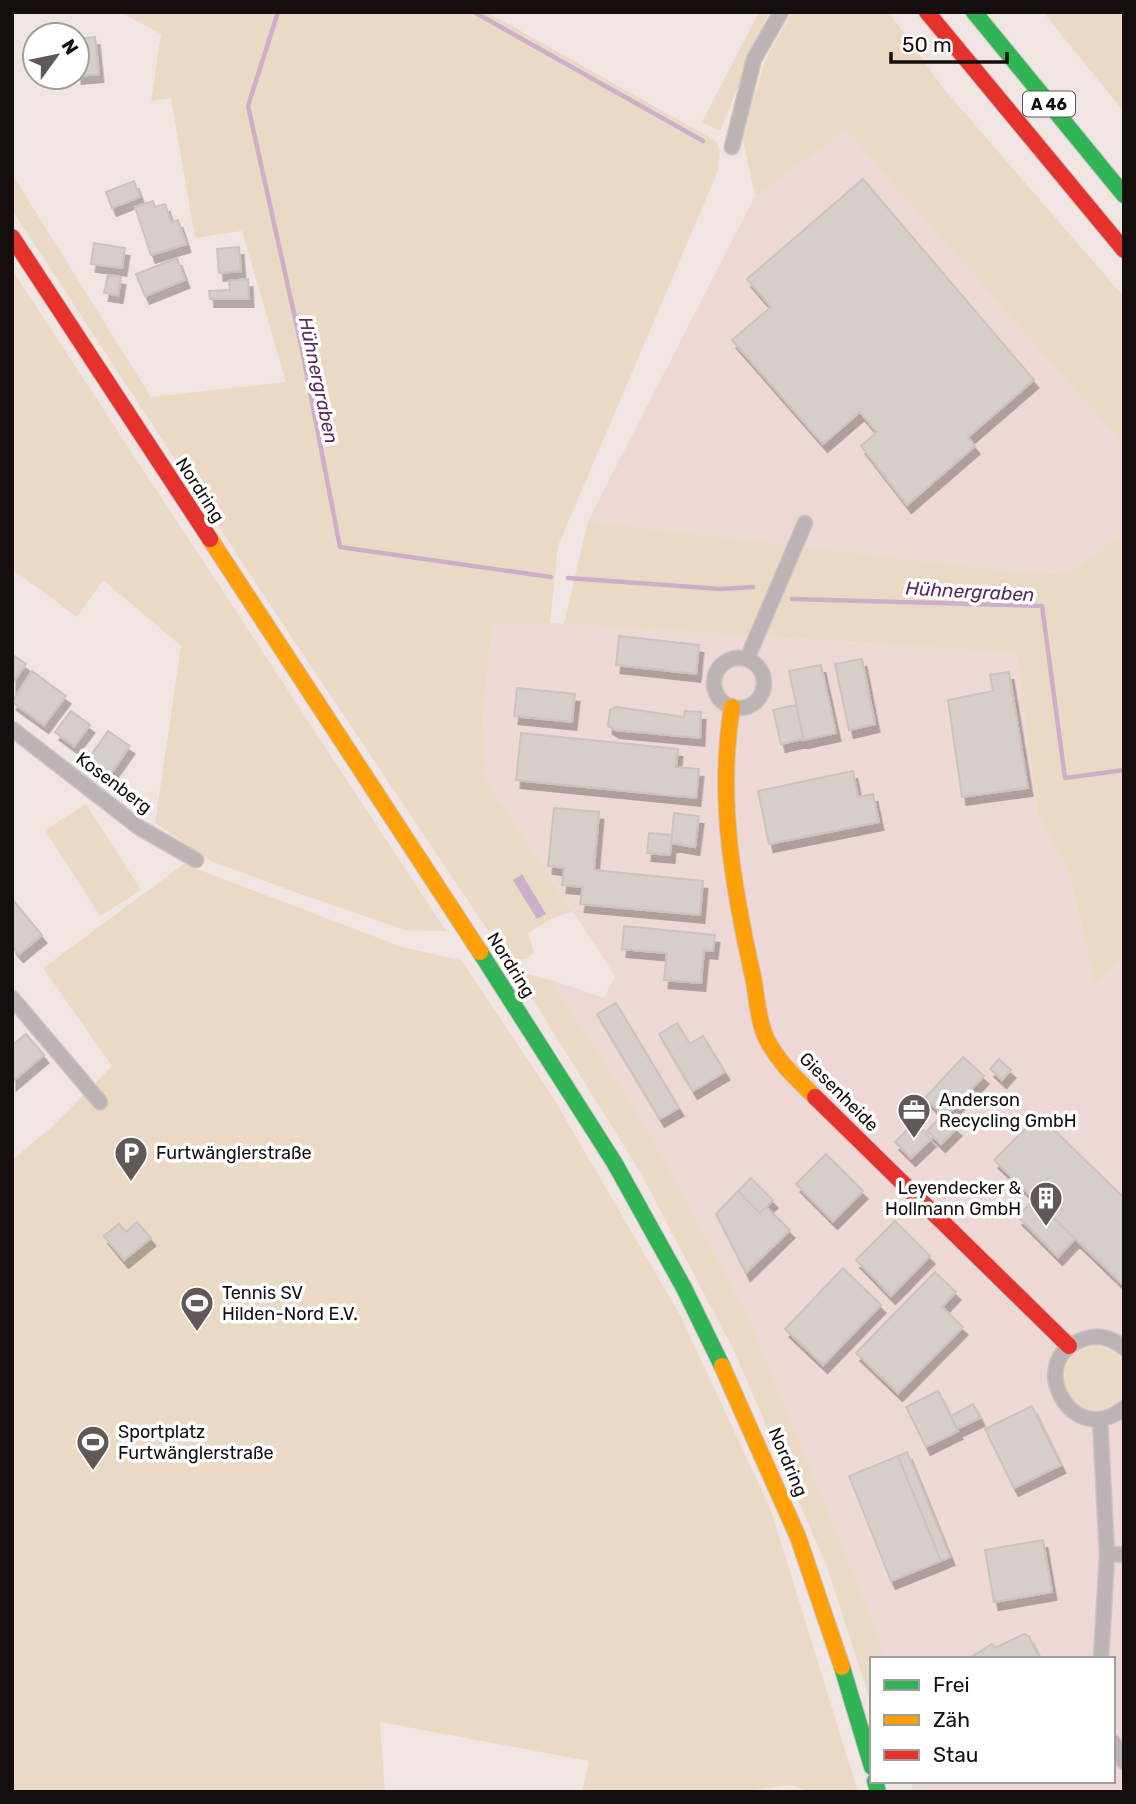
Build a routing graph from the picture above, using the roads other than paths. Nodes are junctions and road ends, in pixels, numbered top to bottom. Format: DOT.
graph roads {
  1 [pos="781,12"];
  2 [pos="927,12"];
  3 [pos="974,12"];
  4 [pos="732,147"];
  5 [pos="1124,195"];
  6 [pos="12,237"];
  7 [pos="1124,250"];
  8 [pos="805,523"];
  9 [pos="747,659"];
  10 [pos="732,707"];
  11 [pos="12,729"];
  12 [pos="196,860"];
  13 [pos="12,998"];
  14 [pos="100,1102"];
  15 [pos="1123,1345"];
  16 [pos="1069,1346"];
  17 [pos="1124,1408"];
  18 [pos="1100,1419"];
  19 [pos="1124,1554"];
  20 [pos="1107,1555"];
  21 [pos="1101,1657"];
  22 [pos="870,1761"];
  1 -- 4 [label="street"];
  2 -- 7 [label="main road, A 46"];
  3 -- 5 [label="main road, A 46"];
  6 -- 22 [label="main road, Nordring"];
  8 -- 9 [label="street"];
  9 -- 10 [label="street"];
  9 -- 10 [label="street"];
  10 -- 16 [label="main road, Giesenheide"];
  11 -- 12 [label="street, Kosenberg"];
  13 -- 14 [label="street"];
  15 -- 16 [label="street"];
  16 -- 18 [label="street"];
  17 -- 18 [label="street"];
  18 -- 20 [label="street"];
  19 -- 20 [label="street"];
  20 -- 21 [label="street"];
}
